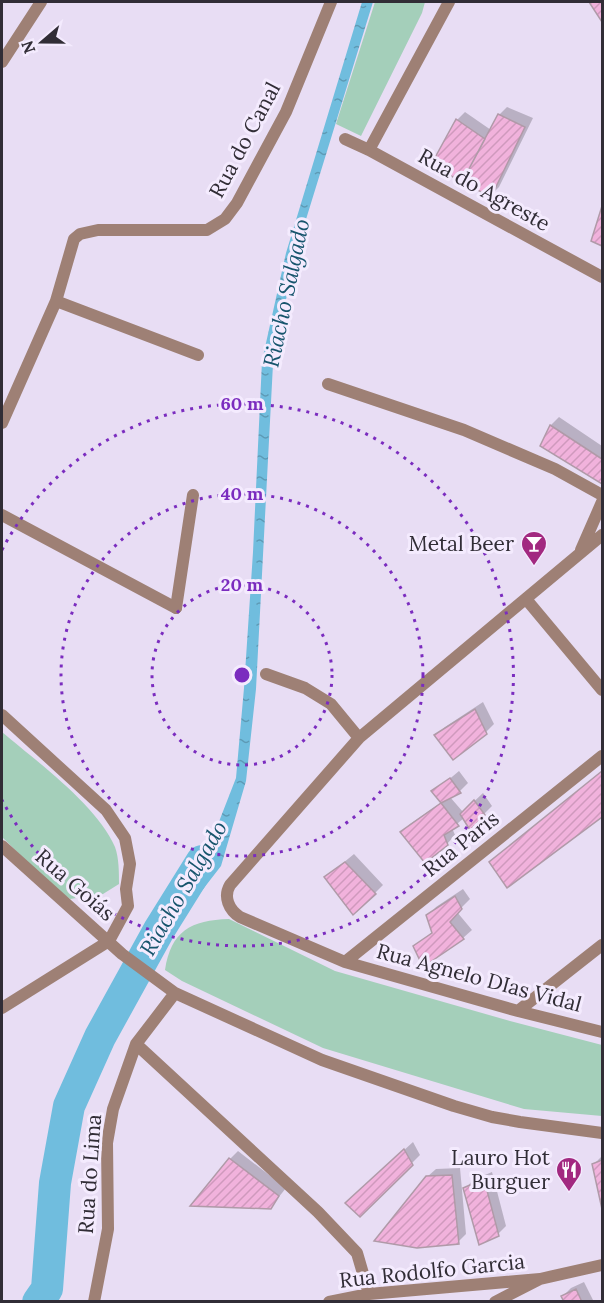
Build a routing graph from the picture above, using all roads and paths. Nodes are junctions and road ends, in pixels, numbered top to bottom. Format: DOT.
graph roads {
  1 [pos="41,2"];
  2 [pos="331,2"];
  3 [pos="449,2"];
  4 [pos="2,62"];
  5 [pos="345,139"];
  6 [pos="369,150"];
  7 [pos="603,277"];
  8 [pos="56,301"];
  9 [pos="198,355"];
  10 [pos="328,384"];
  11 [pos="2,423"];
  12 [pos="193,495"];
  13 [pos="603,495"];
  14 [pos="603,502"];
  15 [pos="2,515"];
  16 [pos="603,535"];
  17 [pos="579,553"];
  18 [pos="526,599"];
  19 [pos="266,674"];
  20 [pos="603,690"];
  21 [pos="2,715"];
  22 [pos="359,738"];
  23 [pos="603,756"];
  24 [pos="2,846"];
  25 [pos="109,941"];
  26 [pos="603,945"];
  27 [pos="345,962"];
  28 [pos="175,993"];
  29 [pos="2,1008"];
  30 [pos="518,1011"];
  31 [pos="603,1032"];
  32 [pos="136,1044"];
  33 [pos="603,1134"];
  34 [pos="603,1265"];
  35 [pos="540,1279"];
  36 [pos="368,1298"];
  37 [pos="94,1302"];
  38 [pos="329,1302"];
  39 [pos="495,1302"];
  1 -- 4 [label="street"];
  2 -- 8 [label="street, Rua do Canal"];
  3 -- 6 [label="street"];
  5 -- 6 [label="street, Rua do Agreste"];
  6 -- 7 [label="street, Rua do Agreste"];
  8 -- 9 [label="street"];
  8 -- 11 [label="street"];
  10 -- 13 [label="street"];
  12 -- 15 [label="street"];
  14 -- 17 [label="street"];
  16 -- 17 [label="street"];
  17 -- 18 [label="street"];
  18 -- 20 [label="street"];
  18 -- 22 [label="street"];
  19 -- 22 [label="street"];
  21 -- 25 [label="street"];
  22 -- 27 [label="street, Rua Agnelo DIas Vidal"];
  23 -- 27 [label="street, Rua Paris"];
  24 -- 25 [label="street, Rua Goiás"];
  25 -- 28 [label="street, Rua Goiás"];
  25 -- 29 [label="street"];
  26 -- 30 [label="street"];
  27 -- 30 [label="street, Rua Agnelo DIas Vidal"];
  28 -- 32 [label="street, Rua do Lima"];
  28 -- 33 [label="street, Rua Goiás"];
  30 -- 31 [label="street, Rua Agnelo DIas Vidal"];
  32 -- 36 [label="street"];
  32 -- 37 [label="street, Rua do Lima"];
  34 -- 35 [label="street"];
  35 -- 36 [label="street, Rua Rodolfo Garcia"];
  35 -- 39 [label="street"];
  36 -- 38 [label="street, Rua Rodolfo Garcia"];
}
